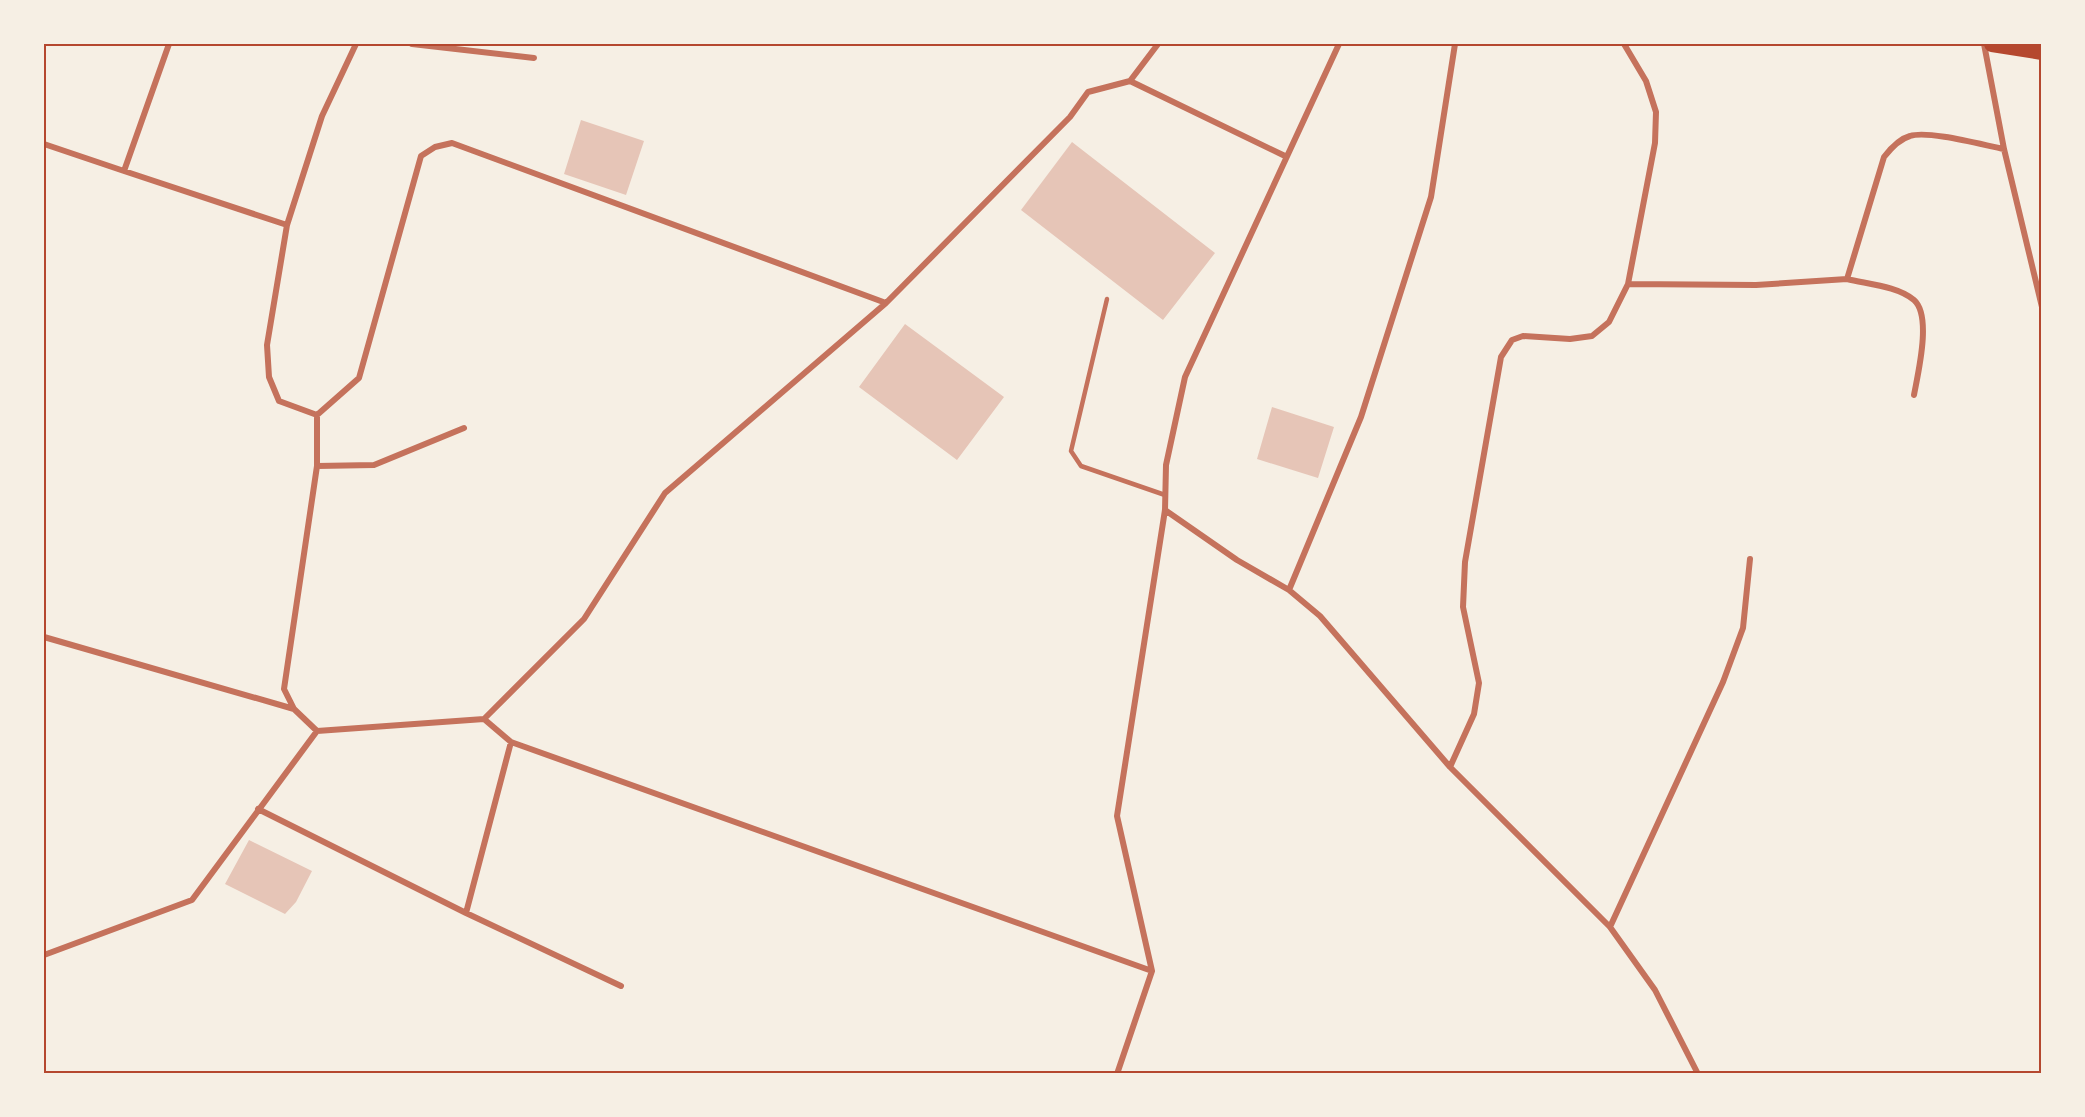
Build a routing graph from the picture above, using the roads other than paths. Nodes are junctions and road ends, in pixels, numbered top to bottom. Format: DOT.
graph roads {
  1 [pos="169,44"];
  2 [pos="356,44"];
  3 [pos="412,44"];
  4 [pos="1158,44"];
  5 [pos="1339,44"];
  6 [pos="1455,44"];
  7 [pos="1624,44"];
  8 [pos="1984,44"];
  9 [pos="1992,44"];
  10 [pos="2042,52"];
  11 [pos="534,58"];
  12 [pos="1130,81"];
  13 [pos="44,144"];
  14 [pos="2004,149"];
  15 [pos="1285,156"];
  16 [pos="124,171"];
  17 [pos="287,225"];
  18 [pos="1847,279"];
  19 [pos="1628,284"];
  20 [pos="1107,299"];
  21 [pos="886,303"];
  22 [pos="2042,307"];
  23 [pos="1914,395"];
  24 [pos="317,415"];
  25 [pos="464,428"];
  26 [pos="317,466"];
  27 [pos="1165,495"];
  28 [pos="1165,510"];
  29 [pos="1749,560"];
  30 [pos="1289,590"];
  31 [pos="44,637"];
  32 [pos="294,709"];
  33 [pos="483,719"];
  34 [pos="317,731"];
  35 [pos="511,742"];
  36 [pos="1450,767"];
  37 [pos="258,809"];
  38 [pos="466,913"];
  39 [pos="1610,927"];
  40 [pos="44,955"];
  41 [pos="1152,971"];
  42 [pos="621,986"];
  43 [pos="1117,1074"];
  44 [pos="1698,1074"];
  1 -- 16 [label="street"];
  2 -- 17 [label="street"];
  3 -- 11 [label="street"];
  4 -- 12 [label="street"];
  5 -- 15 [label="street"];
  6 -- 30 [label="street"];
  7 -- 19 [label="street"];
  8 -- 14 [label="street"];
  9 -- 10 [label="highway"];
  12 -- 15 [label="street"];
  12 -- 21 [label="street"];
  13 -- 16 [label="street"];
  14 -- 18 [label="street"];
  14 -- 22 [label="street"];
  15 -- 27 [label="street"];
  16 -- 17 [label="street"];
  17 -- 24 [label="street"];
  18 -- 19 [label="street"];
  18 -- 23 [label="street"];
  19 -- 36 [label="street"];
  20 -- 27 [label="lane"];
  21 -- 24 [label="street"];
  21 -- 33 [label="street"];
  24 -- 26 [label="street"];
  25 -- 26 [label="street"];
  26 -- 32 [label="street"];
  27 -- 28 [label="street"];
  28 -- 30 [label="street"];
  28 -- 41 [label="street"];
  29 -- 39 [label="street"];
  30 -- 36 [label="street"];
  31 -- 32 [label="street"];
  32 -- 34 [label="street"];
  33 -- 34 [label="street"];
  33 -- 35 [label="street"];
  34 -- 37 [label="street"];
  35 -- 38 [label="street"];
  35 -- 41 [label="street"];
  36 -- 39 [label="street"];
  37 -- 38 [label="street"];
  37 -- 40 [label="street"];
  38 -- 42 [label="street"];
  39 -- 44 [label="street"];
  41 -- 43 [label="street"];
}
